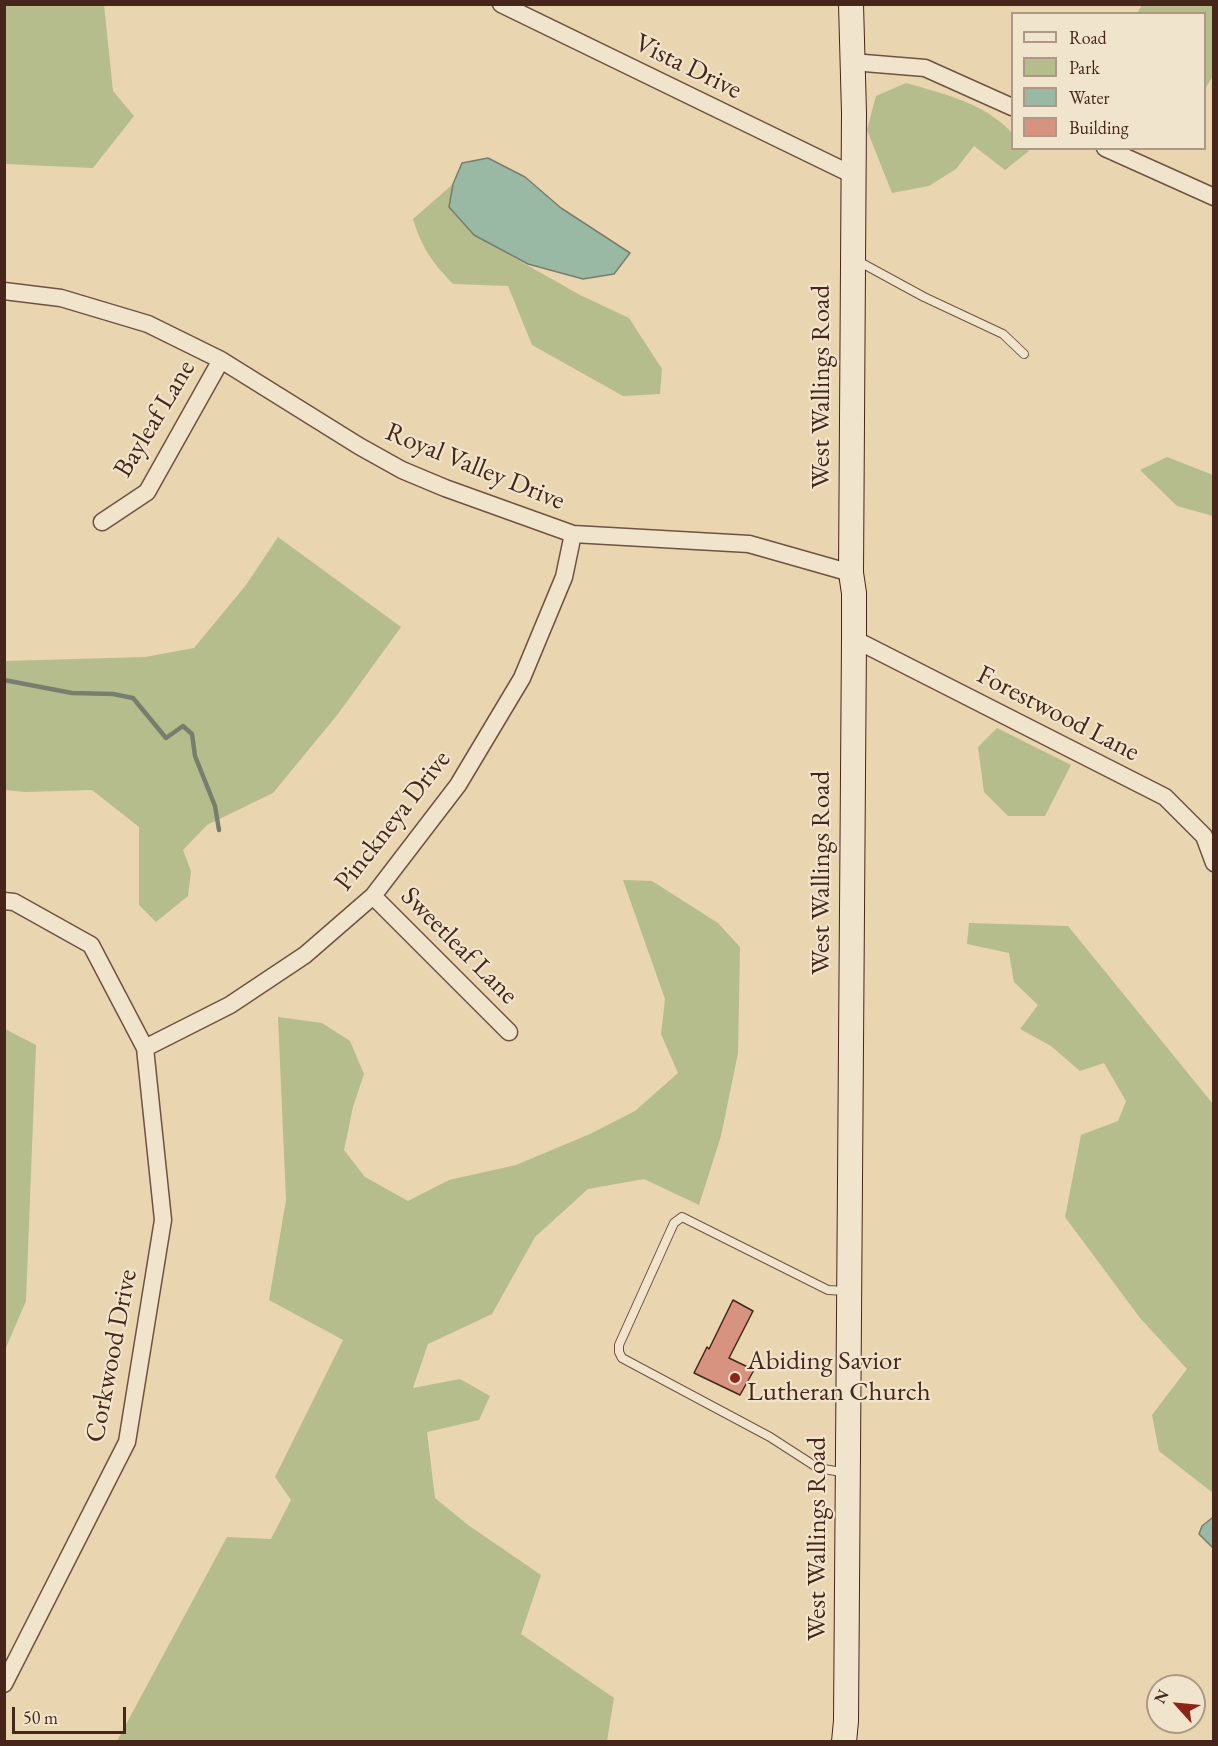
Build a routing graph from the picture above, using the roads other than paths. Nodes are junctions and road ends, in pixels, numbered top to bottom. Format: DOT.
graph roads {
  1 [pos="501,4"];
  2 [pos="851,4"];
  3 [pos="852,62"];
  4 [pos="1011,107"];
  5 [pos="1109,150"];
  6 [pos="853,175"];
  7 [pos="1214,197"];
  8 [pos="853,259"];
  9 [pos="4,291"];
  10 [pos="1024,354"];
  11 [pos="221,360"];
  12 [pos="102,522"];
  13 [pos="573,534"];
  14 [pos="851,573"];
  15 [pos="854,639"];
  16 [pos="1209,833"];
  17 [pos="1214,863"];
  18 [pos="373,896"];
  19 [pos="4,901"];
  20 [pos="509,1032"];
  21 [pos="145,1048"];
  22 [pos="849,1291"];
  23 [pos="848,1473"];
  24 [pos="4,1684"];
  25 [pos="844,1742"];
  1 -- 6 [label="street, Vista Drive"];
  2 -- 3 [label="street, West Wallings Road"];
  3 -- 4 [label="street"];
  3 -- 6 [label="street, West Wallings Road"];
  5 -- 7 [label="street"];
  6 -- 8 [label="street, West Wallings Road"];
  8 -- 10 [label="lane"];
  8 -- 14 [label="street, West Wallings Road"];
  9 -- 11 [label="street, Royal Valley Drive"];
  11 -- 12 [label="street, Bayleaf Lane"];
  11 -- 13 [label="street, Royal Valley Drive"];
  13 -- 14 [label="street, Royal Valley Drive"];
  13 -- 18 [label="street, Pinckneya Drive"];
  14 -- 15 [label="street, West Wallings Road"];
  15 -- 16 [label="street, Forestwood Lane"];
  15 -- 22 [label="street, West Wallings Road"];
  16 -- 17 [label="street, Forestwood Lane"];
  18 -- 20 [label="street, Sweetleaf Lane"];
  18 -- 21 [label="street, Pinckneya Drive"];
  19 -- 21 [label="street"];
  21 -- 24 [label="street, Corkwood Drive"];
  22 -- 23 [label="street, West Wallings Road"];
  22 -- 23 [label="lane"];
  23 -- 25 [label="street, West Wallings Road"];
}
